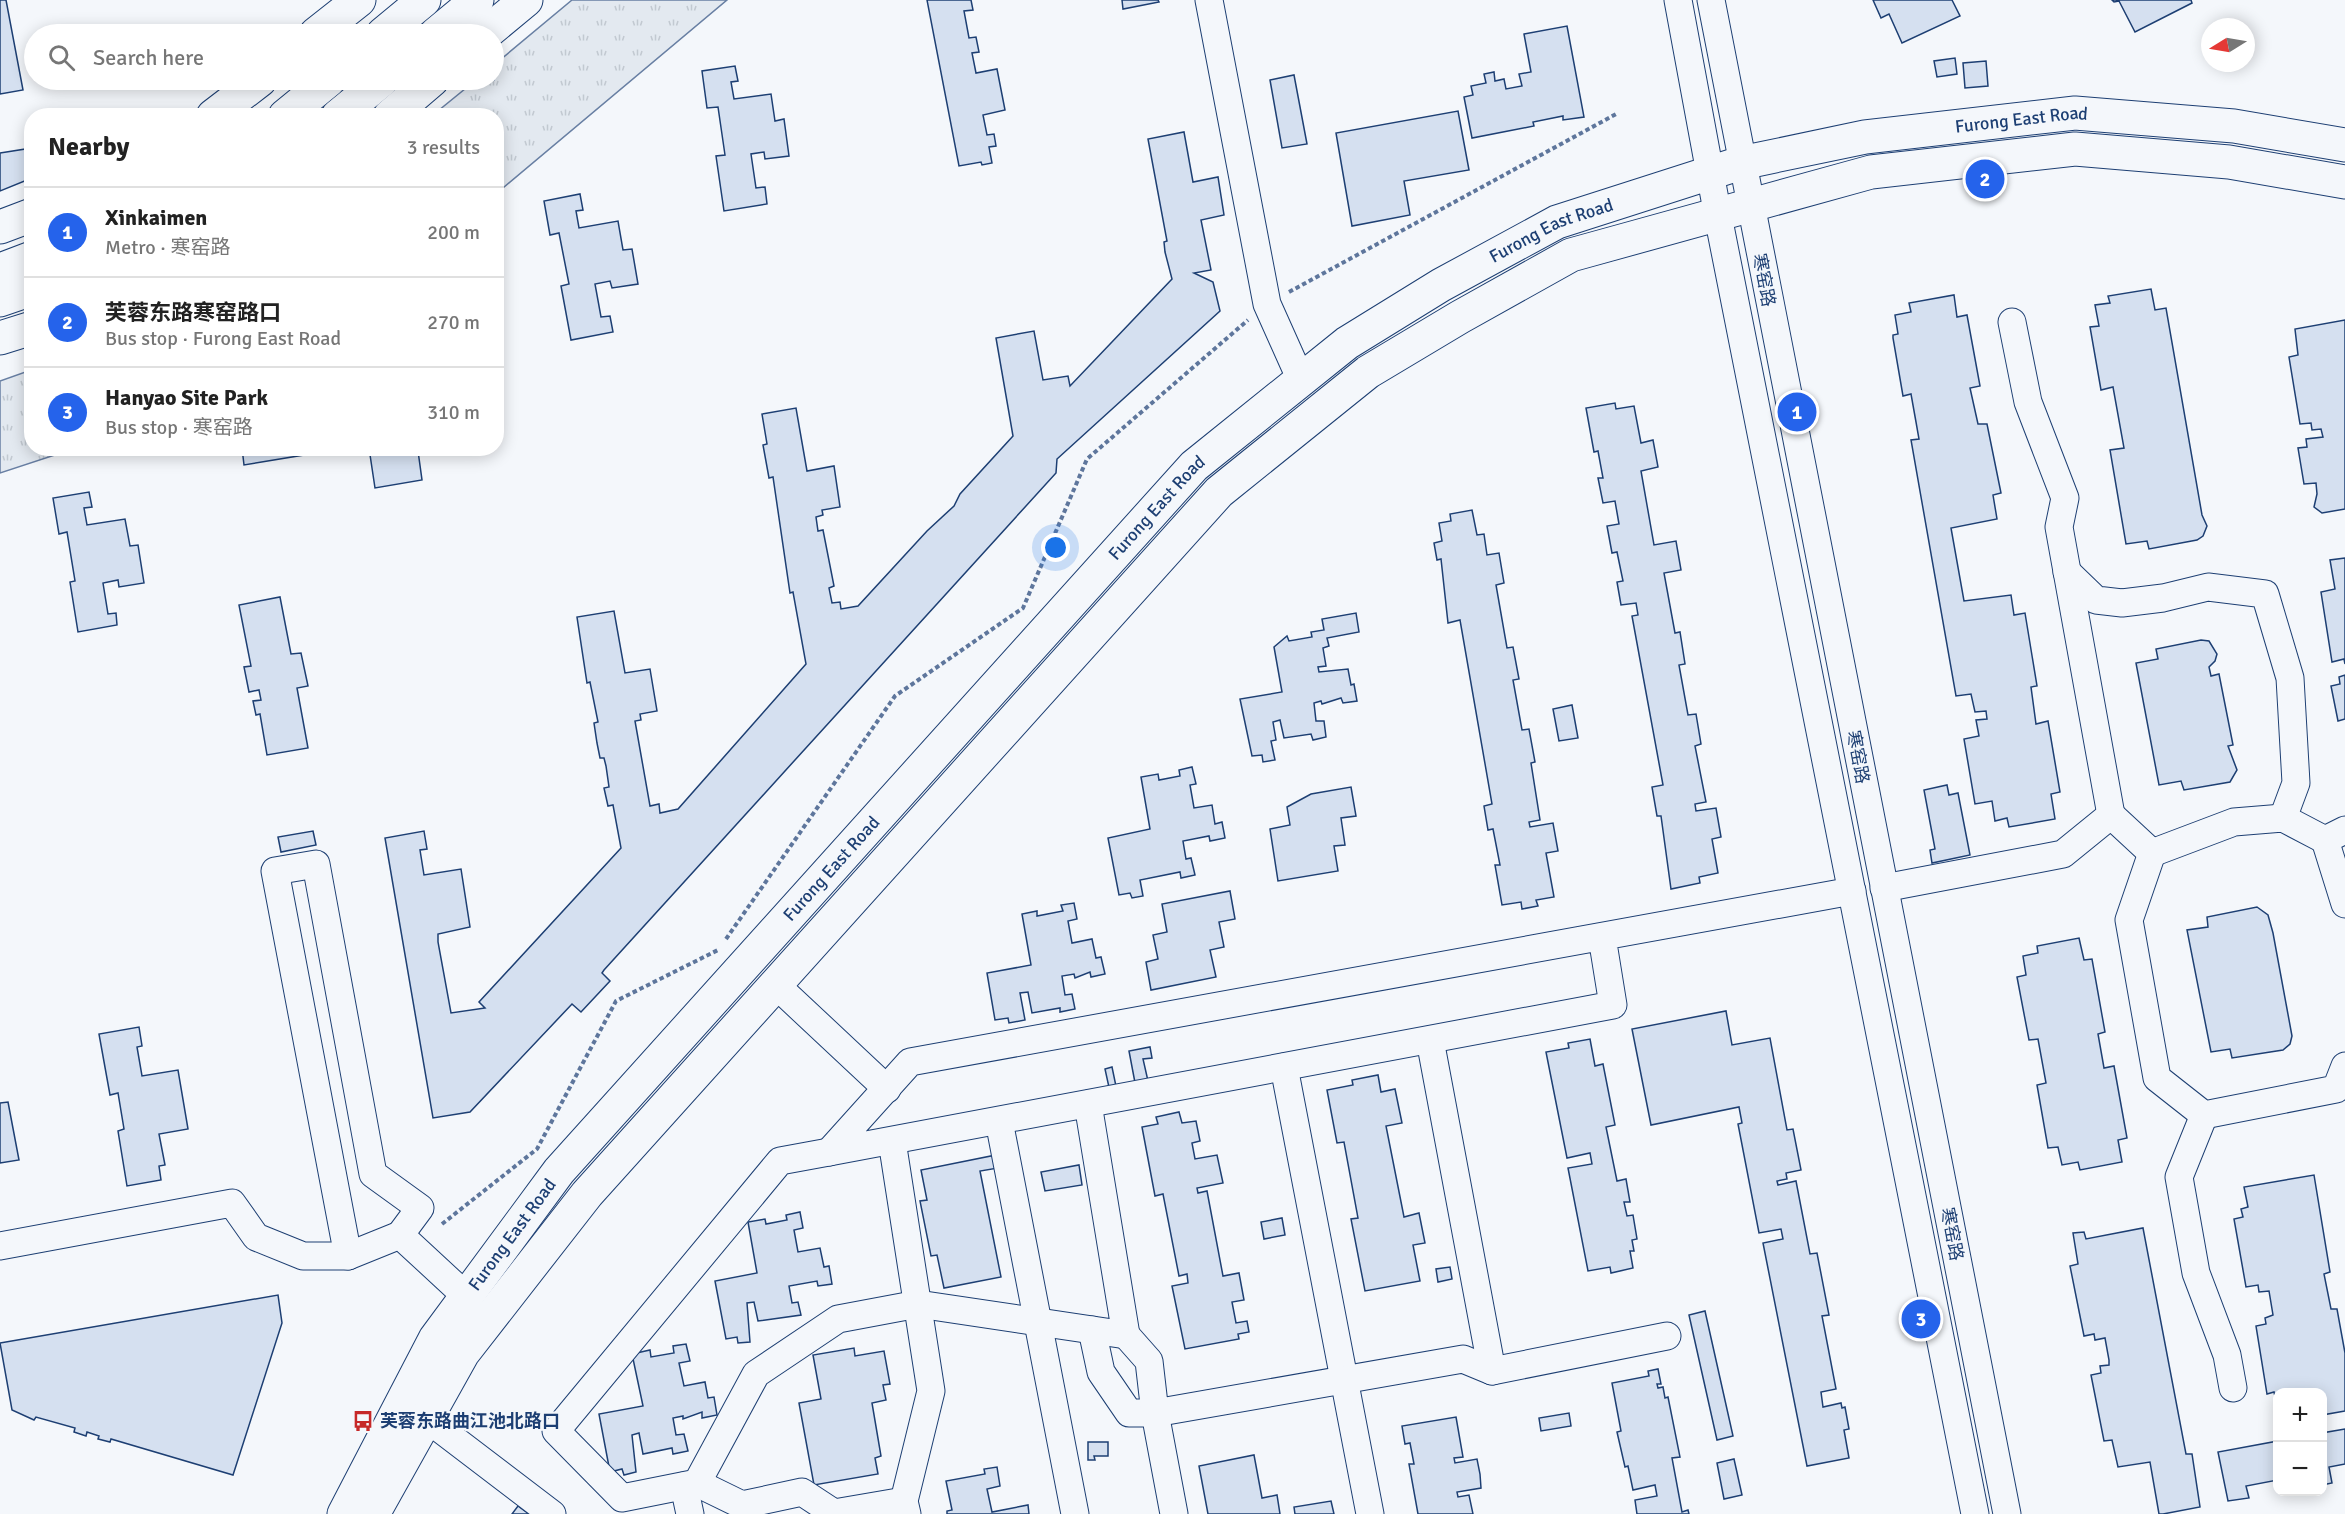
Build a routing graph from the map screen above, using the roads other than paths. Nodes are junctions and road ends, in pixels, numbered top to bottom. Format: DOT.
graph roads {
  1 [pos="359,0"];
  2 [pos="424,0"];
  3 [pos="477,0"];
  4 [pos="526,0"];
  5 [pos="1209,0"];
  6 [pos="1678,0"];
  7 [pos="1711,0"];
  8 [pos="329,24"];
  9 [pos="395,24"];
  10 [pos="448,24"];
  11 [pos="497,24"];
  12 [pos="247,90"];
  13 [pos="317,90"];
  14 [pos="370,90"];
  15 [pos="420,90"];
  16 [pos="223,108"];
  17 [pos="295,108"];
  18 [pos="348,108"];
  19 [pos="399,108"];
  20 [pos="2345,145"];
  21 [pos="1741,163"];
  22 [pos="1710,174"];
  23 [pos="2345,182"];
  24 [pos="1749,206"];
  25 [pos="1718,216"];
  26 [pos="24,218"];
  27 [pos="0,227"];
  28 [pos="24,261"];
  29 [pos="0,270"];
  30 [pos="24,292"];
  31 [pos="0,300"];
  32 [pos="2013,322"];
  33 [pos="24,330"];
  34 [pos="0,338"];
  35 [pos="1301,380"];
  36 [pos="2067,572"];
  37 [pos="2111,815"];
  38 [pos="2283,818"];
  39 [pos="2335,835"];
  40 [pos="2152,853"];
  41 [pos="1884,888"];
  42 [pos="1852,891"];
  43 [pos="2345,904"];
  44 [pos="1602,937"];
  45 [pos="776,985"];
  46 [pos="1430,1040"];
  47 [pos="1284,1067"];
  48 [pos="2342,1086"];
  49 [pos="887,1089"];
  50 [pos="1088,1104"];
  51 [pos="2204,1115"];
  52 [pos="999,1121"];
  53 [pos="892,1141"];
  54 [pos="829,1152"];
  55 [pos="406,1241"];
  56 [pos="0,1246"];
  57 [pos="348,1256"];
  58 [pos="466,1296"];
  59 [pos="918,1304"];
  60 [pos="1039,1322"];
  61 [pos="1092,1330"];
  62 [pos="1126,1335"];
  63 [pos="1667,1336"];
  64 [pos="1492,1371"];
  65 [pos="1344,1379"];
  66 [pos="2233,1388"];
  67 [pos="1155,1413"];
  68 [pos="426,1418"];
  69 [pos="691,1484"];
  70 [pos="906,1507"];
  71 [pos="344,1514"];
  72 [pos="372,1514"];
  73 [pos="552,1514"];
  74 [pos="690,1514"];
  75 [pos="1075,1514"];
  76 [pos="1174,1514"];
  77 [pos="1370,1514"];
  78 [pos="1975,1514"];
  79 [pos="2007,1514"];
  1 -- 8 [label="main road"];
  2 -- 9 [label="main road"];
  3 -- 10 [label="main road"];
  4 -- 11 [label="main road"];
  5 -- 35 [label="street"];
  6 -- 22 [label="street, 寒窑路"];
  7 -- 21 [label="street, 寒窑路"];
  12 -- 16 [label="main road"];
  13 -- 17 [label="main road"];
  14 -- 18 [label="main road"];
  15 -- 19 [label="main road"];
  20 -- 21 [label="main road, Furong East Road"];
  21 -- 22 [label="main road, Furong East Road"];
  21 -- 24 [label="street, 寒窑路"];
  22 -- 25 [label="street, 寒窑路"];
  22 -- 35 [label="main road, Furong East Road"];
  23 -- 24 [label="main road, Furong East Road"];
  24 -- 25 [label="main road, Furong East Road"];
  24 -- 41 [label="street, 寒窑路"];
  25 -- 42 [label="street, 寒窑路"];
  25 -- 45 [label="main road, Furong East Road"];
  26 -- 27 [label="main road"];
  28 -- 29 [label="main road"];
  30 -- 31 [label="main road"];
  32 -- 36 [label="street"];
  33 -- 34 [label="main road"];
  35 -- 58 [label="main road, Furong East Road"];
  36 -- 37 [label="street"];
  36 -- 38 [label="street"];
  37 -- 40 [label="street"];
  37 -- 41 [label="street"];
  38 -- 39 [label="street"];
  38 -- 40 [label="street"];
  39 -- 43 [label="street"];
  40 -- 51 [label="street"];
  41 -- 79 [label="street, 寒窑路"];
  42 -- 44 [label="street"];
  42 -- 78 [label="street, 寒窑路"];
  44 -- 46 [label="street"];
  44 -- 49 [label="street"];
  45 -- 49 [label="street"];
  45 -- 68 [label="main road, Furong East Road"];
  46 -- 47 [label="street"];
  46 -- 64 [label="street"];
  47 -- 50 [label="street"];
  47 -- 65 [label="street"];
  48 -- 51 [label="street"];
  49 -- 54 [label="street"];
  50 -- 52 [label="street"];
  50 -- 62 [label="street"];
  51 -- 66 [label="street"];
  52 -- 53 [label="street"];
  52 -- 60 [label="street"];
  53 -- 54 [label="street"];
  53 -- 59 [label="street"];
  54 -- 69 [label="street"];
  55 -- 57 [label="street"];
  55 -- 57 [label="street"];
  55 -- 58 [label="street"];
  56 -- 57 [label="street"];
  58 -- 71 [label="main road, Furong East Road"];
  59 -- 60 [label="street"];
  59 -- 69 [label="street"];
  59 -- 70 [label="street"];
  60 -- 61 [label="street"];
  60 -- 75 [label="street"];
  61 -- 62 [label="street"];
  61 -- 67 [label="street"];
  62 -- 67 [label="street"];
  63 -- 64 [label="street"];
  64 -- 65 [label="street"];
  65 -- 67 [label="street"];
  65 -- 77 [label="street"];
  67 -- 76 [label="street"];
  68 -- 72 [label="main road, Furong East Road"];
  68 -- 73 [label="street"];
  69 -- 70 [label="street"];
  69 -- 74 [label="street"];
}
